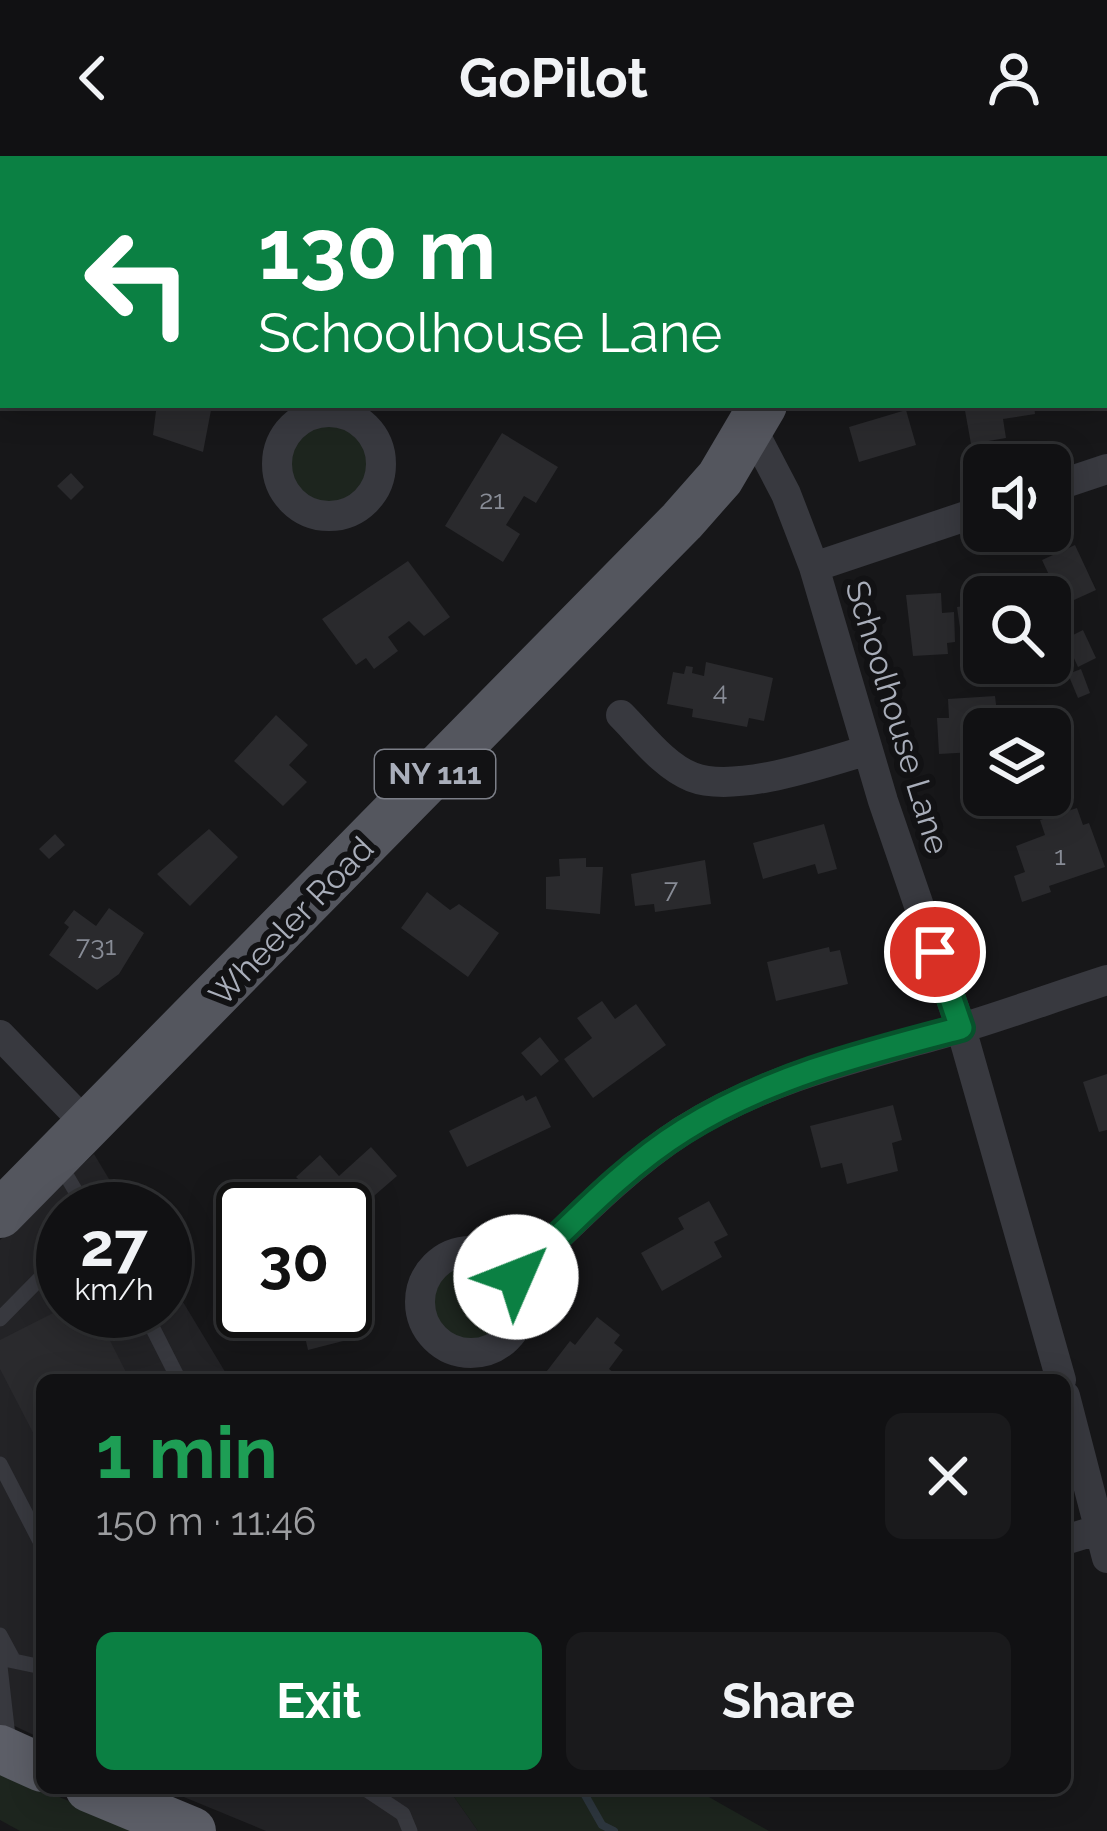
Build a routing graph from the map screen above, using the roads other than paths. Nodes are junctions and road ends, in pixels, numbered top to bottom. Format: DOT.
graph roads {
  1 [pos="757,416"];
  2 [pos="1107,469"];
  3 [pos="1071,481"];
  4 [pos="963,517"];
  5 [pos="814,567"];
  6 [pos="621,715"];
  7 [pos="868,750"];
  8 [pos="1107,980"];
  9 [pos="961,1028"];
  10 [pos="0,1036"];
  11 [pos="72,1143"];
  12 [pos="80,1182"];
  13 [pos="0,1214"];
  14 [pos="516,1277"];
  15 [pos="36,1282"];
  16 [pos="0,1319"];
  17 [pos="158,1338"];
  18 [pos="176,1374"];
  19 [pos="1059,1374"];
  20 [pos="1071,1418"];
  21 [pos="0,1464"];
  22 [pos="36,1533"];
  23 [pos="1104,1538"];
  24 [pos="1071,1540"];
  25 [pos="0,1635"];
  26 [pos="4,1661"];
  27 [pos="36,1666"];
  28 [pos="17,1757"];
  29 [pos="103,1794"];
  30 [pos="373,1794"];
  31 [pos="192,1831"];
  32 [pos="410,1831"];
  1 -- 5 [label="street, Schoolhouse Lane"];
  1 -- 11 [label="main road, Wheeler Road / NY 111"];
  2 -- 3 [label="street"];
  4 -- 5 [label="street"];
  5 -- 7 [label="street, Schoolhouse Lane"];
  6 -- 7 [label="street"];
  7 -- 9 [label="street, Schoolhouse Lane"];
  8 -- 9 [label="street"];
  9 -- 14 [label="street"];
  9 -- 19 [label="street, Schoolhouse Lane"];
  10 -- 11 [label="street"];
  11 -- 12 [label="lane"];
  11 -- 13 [label="main road, Wheeler Road / NY 111"];
  15 -- 16 [label="lane"];
  17 -- 18 [label="lane"];
  20 -- 23 [label="street"];
  21 -- 22 [label="lane"];
  23 -- 24 [label="street"];
  25 -- 26 [label="lane"];
  26 -- 27 [label="lane"];
  26 -- 28 [label="lane"];
  29 -- 31 [label="highway"];
  30 -- 32 [label="lane"];
}
